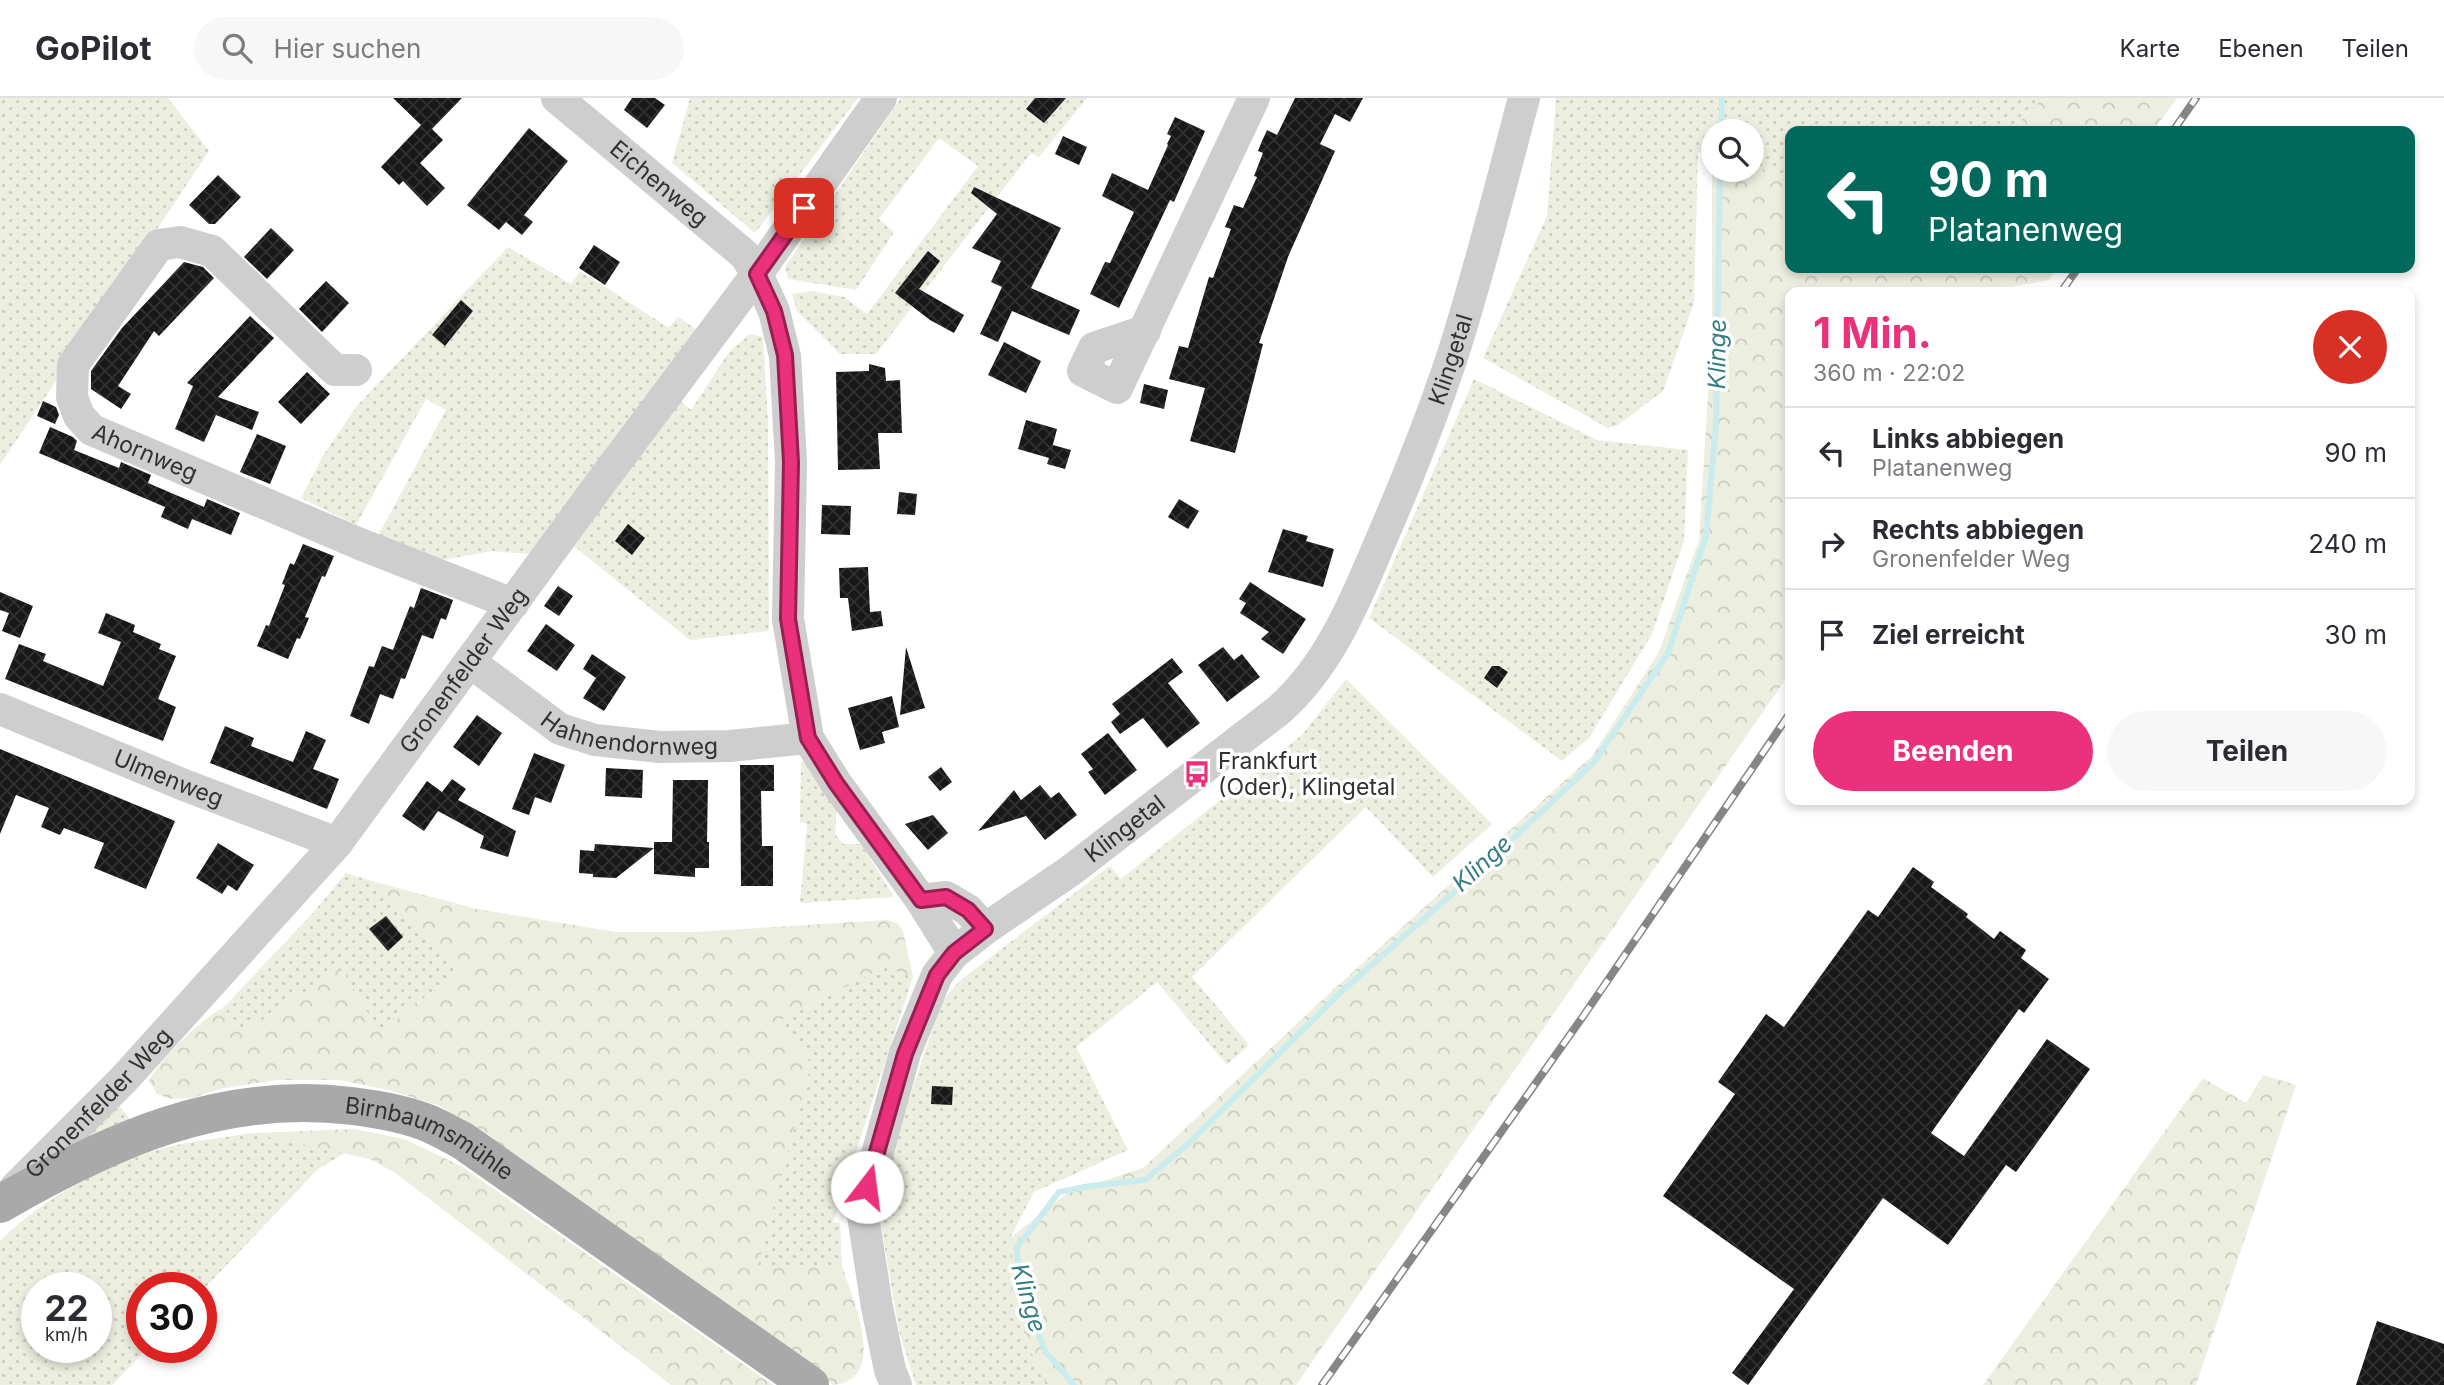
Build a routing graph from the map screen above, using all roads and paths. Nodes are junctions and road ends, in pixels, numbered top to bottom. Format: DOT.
graph roads {
  1 [pos="557,98"];
  2 [pos="881,98"];
  3 [pos="1254,98"];
  4 [pos="1524,98"];
  5 [pos="757,274"];
  6 [pos="1145,331"];
  7 [pos="356,370"];
  8 [pos="513,604"];
  9 [pos="471,662"];
  10 [pos="0,709"];
  11 [pos="808,738"];
  12 [pos="337,843"];
  13 [pos="921,900"];
  14 [pos="985,929"];
  15 [pos="954,953"];
  16 [pos="0,1203"];
  17 [pos="890,1380"];
  18 [pos="810,1385"];
  1 -- 5 [label="street, Eichenweg"];
  2 -- 5 [label="street, Gronenfelder Weg"];
  3 -- 6 [label="street"];
  4 -- 14 [label="street, Klingetal"];
  5 -- 8 [label="street, Gronenfelder Weg"];
  5 -- 11 [label="street, Eichenweg"];
  7 -- 8 [label="street, Ahornweg"];
  8 -- 9 [label="street, Gronenfelder Weg"];
  9 -- 11 [label="street, Hahnendornweg"];
  9 -- 12 [label="street, Gronenfelder Weg"];
  10 -- 12 [label="street, Ulmenweg"];
  11 -- 13 [label="street"];
  12 -- 16 [label="street, Gronenfelder Weg"];
  13 -- 14 [label="street"];
  13 -- 15 [label="street"];
  14 -- 15 [label="street, Klingetal"];
  15 -- 17 [label="street, Klingetal"];
  16 -- 18 [label="main road, Birnbaumsmühle"];
}
